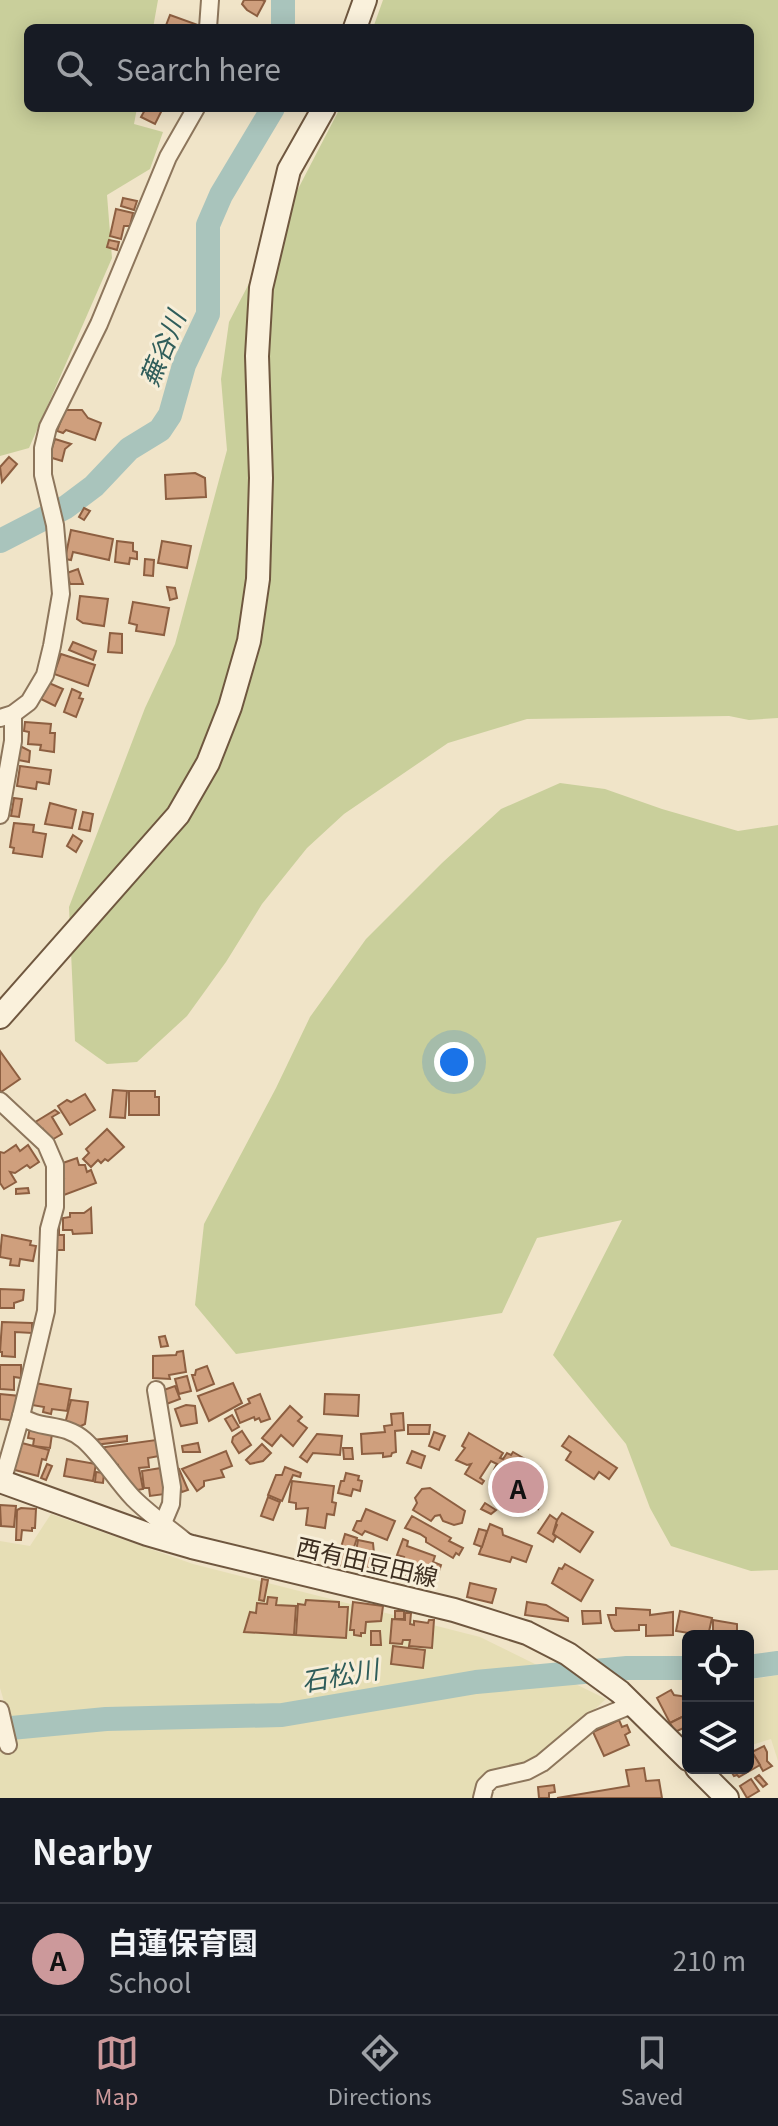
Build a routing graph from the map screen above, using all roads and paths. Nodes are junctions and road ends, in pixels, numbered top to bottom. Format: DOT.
graph roads {
  1 [pos="210,0"];
  2 [pos="365,0"];
  3 [pos="208,24"];
  4 [pos="356,24"];
  5 [pos="194,112"];
  6 [pos="322,112"];
  7 [pos="7,716"];
  8 [pos="0,815"];
  9 [pos="0,1017"];
  10 [pos="0,1101"];
  11 [pos="156,1390"];
  12 [pos="21,1416"];
  13 [pos="1,1481"];
  14 [pos="163,1523"];
  15 [pos="192,1547"];
  16 [pos="627,1698"];
  17 [pos="0,1712"];
  18 [pos="8,1745"];
  19 [pos="682,1753"];
  20 [pos="703,1774"];
  21 [pos="482,1798"];
  22 [pos="727,1798"];
  1 -- 3 [label="street"];
  2 -- 4 [label="street"];
  5 -- 7 [label="street"];
  6 -- 9 [label="street"];
  7 -- 8 [label="street"];
  10 -- 12 [label="street"];
  11 -- 14 [label="street"];
  12 -- 13 [label="street"];
  12 -- 14 [label="street"];
  13 -- 15 [label="street, 西有田豆田線"];
  14 -- 15 [label="street"];
  15 -- 16 [label="street, 西有田豆田線"];
  16 -- 19 [label="street, 西有田豆田線"];
  16 -- 21 [label="street"];
  17 -- 18 [label="street"];
  20 -- 22 [label="street"];
}
